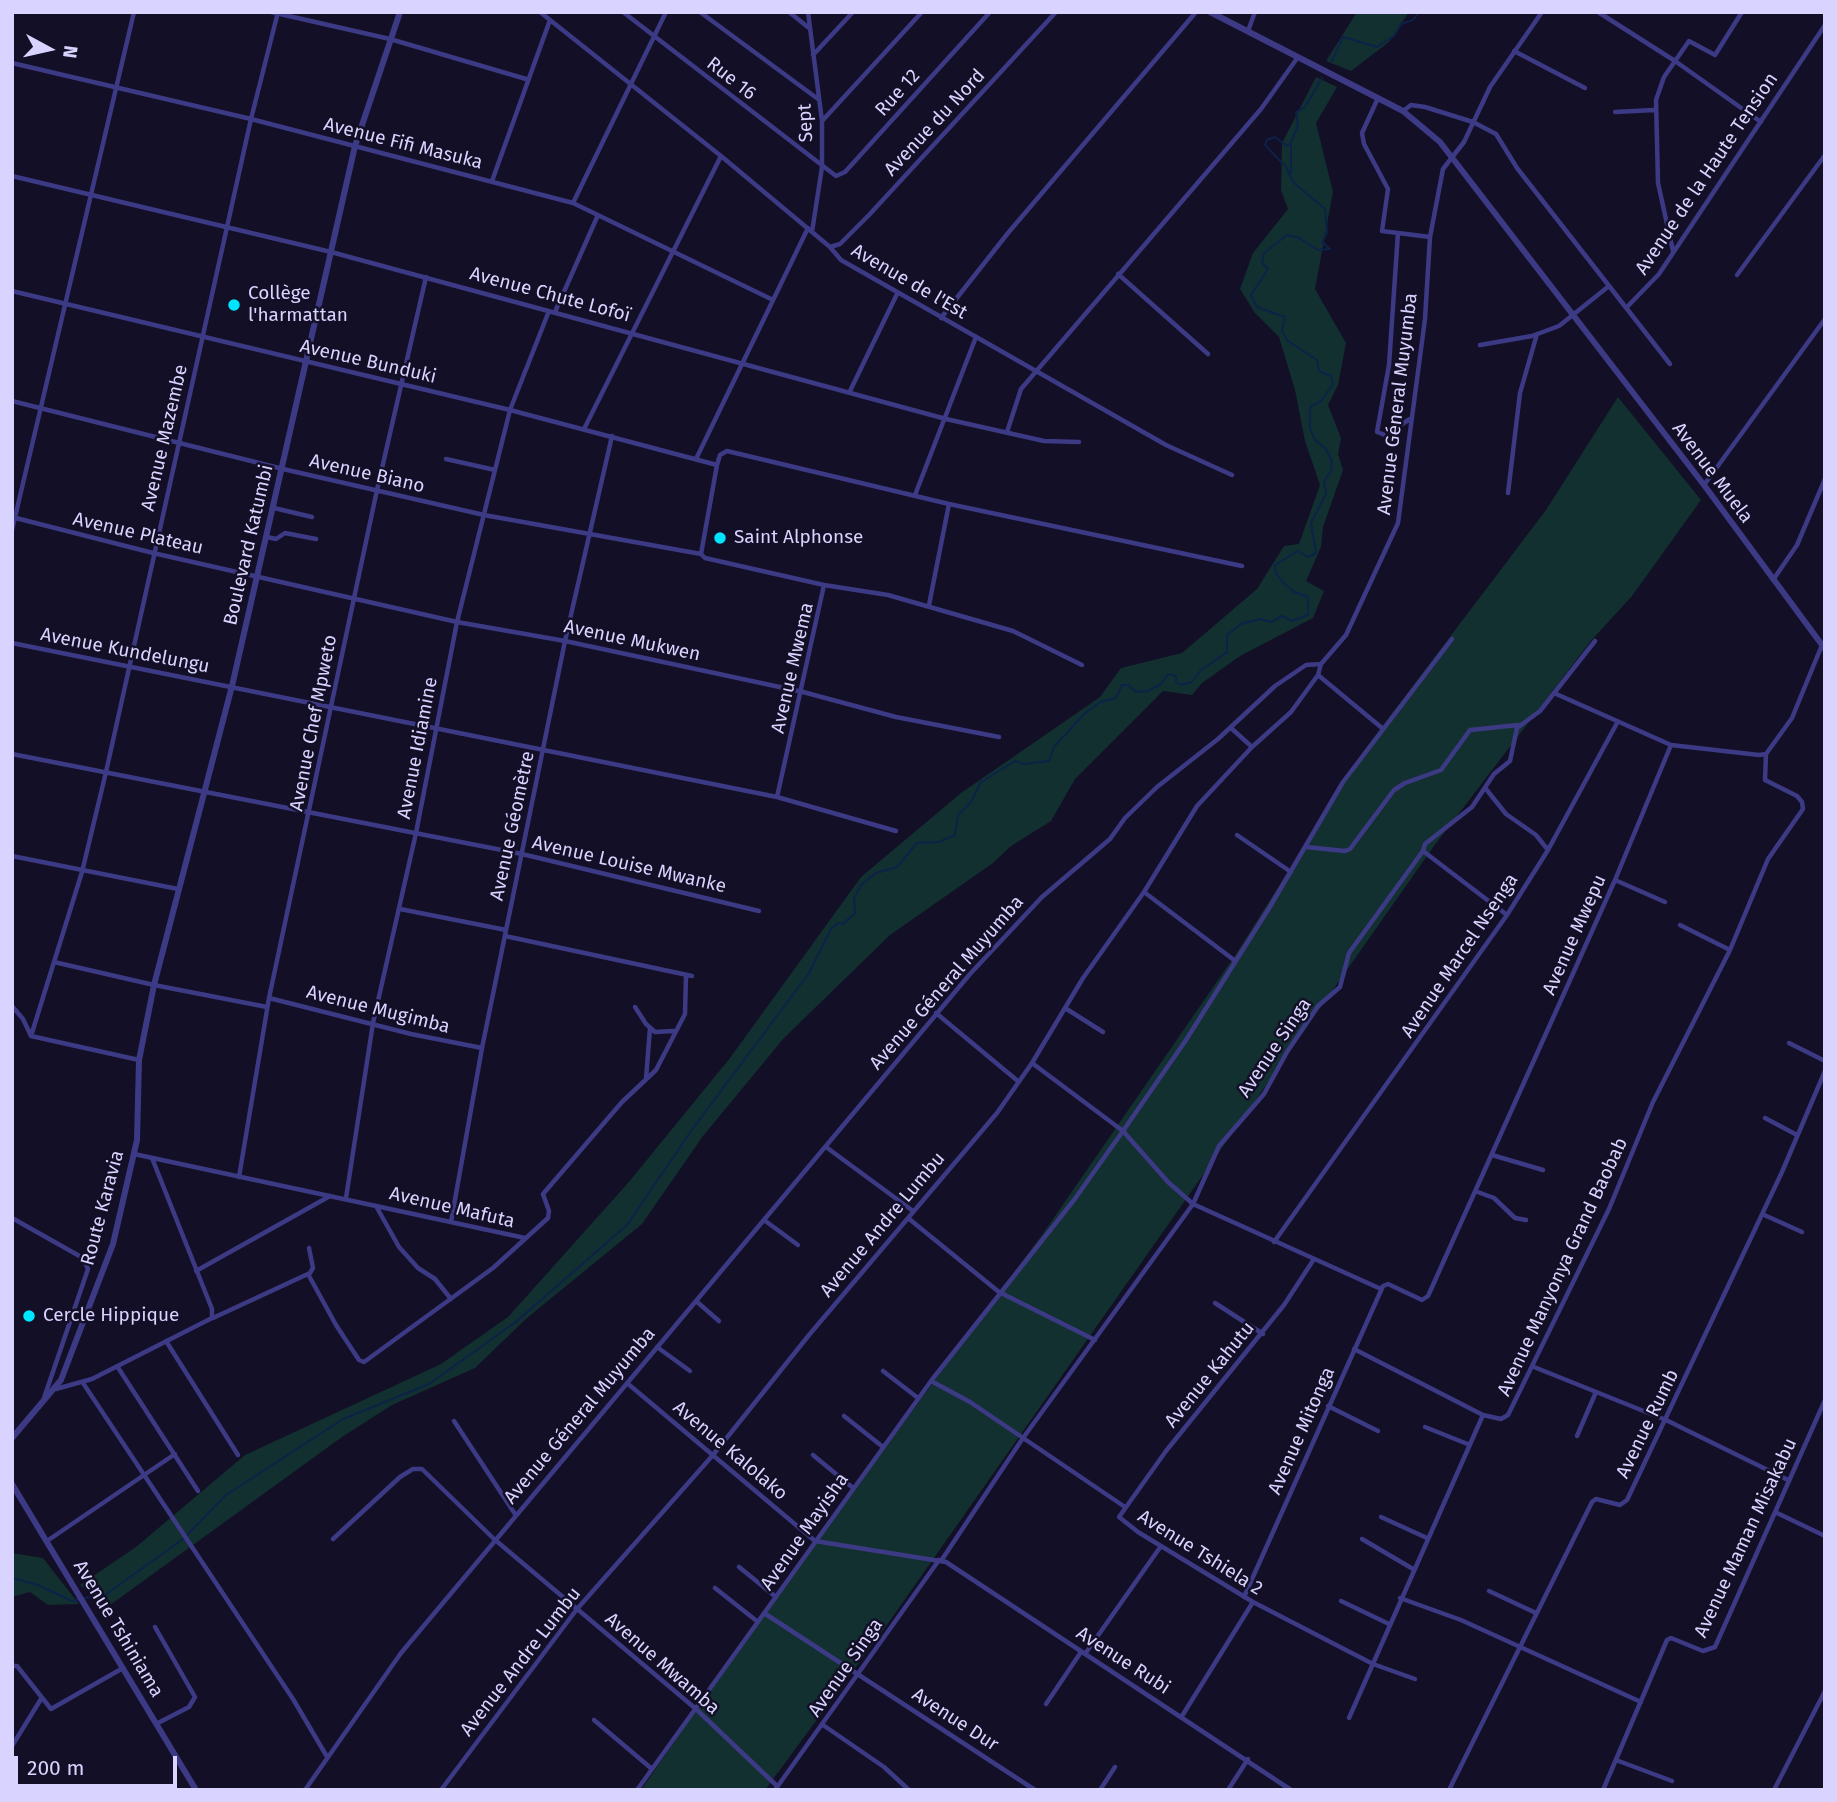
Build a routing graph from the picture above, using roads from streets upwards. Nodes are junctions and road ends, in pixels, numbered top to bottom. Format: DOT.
graph roads {
  1 [pos="134,12"];
  2 [pos="271,12"];
  3 [pos="400,12"];
  4 [pos="540,12"];
  5 [pos="623,12"];
  6 [pos="666,12"];
  7 [pos="700,12"];
  8 [pos="789,12"];
  9 [pos="808,12"];
  10 [pos="853,12"];
  11 [pos="922,12"];
  12 [pos="990,12"];
  13 [pos="1056,12"];
  14 [pos="1196,12"];
  15 [pos="1210,12"];
  16 [pos="1255,12"];
  17 [pos="1542,12"];
  18 [pos="1598,12"];
  19 [pos="1742,12"];
  20 [pos="278,13"];
  21 [pos="550,20"];
  22 [pos="1825,25"];
  23 [pos="810,29"];
  24 [pos="1248,32"];
  25 [pos="654,38"];
  26 [pos="390,39"];
  27 [pos="1514,51"];
  28 [pos="813,55"];
  29 [pos="1298,57"];
  30 [pos="1675,61"];
  31 [pos="12,63"];
  32 [pos="526,79"];
  33 [pos="115,86"];
  34 [pos="630,86"];
  35 [pos="1586,88"];
  36 [pos="1378,98"];
  37 [pos="819,99"];
  38 [pos="1654,110"];
  39 [pos="1403,111"];
  40 [pos="1615,112"];
  41 [pos="251,119"];
  42 [pos="822,121"];
  43 [pos="1473,122"];
  44 [pos="1761,122"];
  45 [pos="355,146"];
  46 [pos="1825,155"];
  47 [pos="721,156"];
  48 [pos="1452,157"];
  49 [pos="822,167"];
  50 [pos="12,176"];
  51 [pos="492,181"];
  52 [pos="88,196"];
  53 [pos="573,203"];
  54 [pos="598,215"];
  55 [pos="227,229"];
  56 [pos="810,230"];
  57 [pos="1398,233"];
  58 [pos="1430,237"];
  59 [pos="830,247"];
  60 [pos="671,251"];
  61 [pos="331,252"];
  62 [pos="1673,252"];
  63 [pos="1118,274"];
  64 [pos="1737,275"];
  65 [pos="426,277"];
  66 [pos="1609,286"];
  67 [pos="12,290"];
  68 [pos="897,294"];
  69 [pos="771,299"];
  70 [pos="65,304"];
  71 [pos="1626,308"];
  72 [pos="552,311"];
  73 [pos="1573,316"];
  74 [pos="941,318"];
  75 [pos="1825,319"];
  76 [pos="631,331"];
  77 [pos="1537,334"];
  78 [pos="204,337"];
  79 [pos="976,337"];
  80 [pos="1480,345"];
  81 [pos="1208,354"];
  82 [pos="307,362"];
  83 [pos="741,363"];
  84 [pos="1670,364"];
  85 [pos="1036,372"];
  86 [pos="401,384"];
  87 [pos="850,391"];
  88 [pos="12,401"];
  89 [pos="41,408"];
  90 [pos="510,410"];
  91 [pos="946,419"];
  92 [pos="1411,419"];
  93 [pos="584,429"];
  94 [pos="1007,432"];
  95 [pos="612,436"];
  96 [pos="1079,442"];
  97 [pos="178,443"];
  98 [pos="446,459"];
  99 [pos="696,460"];
  100 [pos="717,465"];
  101 [pos="283,470"];
  102 [pos="495,470"];
  103 [pos="1233,475"];
  104 [pos="1825,479"];
  105 [pos="1704,485"];
  106 [pos="377,490"];
  107 [pos="1823,491"];
  108 [pos="1508,493"];
  109 [pos="915,495"];
  110 [pos="948,504"];
  111 [pos="274,508"];
  112 [pos="484,514"];
  113 [pos="13,517"];
  114 [pos="312,517"];
  115 [pos="12,530"];
  116 [pos="589,535"];
  117 [pos="267,537"];
  118 [pos="316,540"];
  119 [pos="153,553"];
  120 [pos="701,554"];
  121 [pos="1242,566"];
  122 [pos="258,575"];
  123 [pos="1772,580"];
  124 [pos="824,585"];
  125 [pos="354,598"];
  126 [pos="929,605"];
  127 [pos="457,622"];
  128 [pos="1452,639"];
  129 [pos="565,641"];
  130 [pos="1595,641"];
  131 [pos="12,643"];
  132 [pos="1823,647"];
  133 [pos="1321,664"];
  134 [pos="1082,666"];
  135 [pos="129,667"];
  136 [pos="1318,675"];
  137 [pos="232,687"];
  138 [pos="803,692"];
  139 [pos="1554,693"];
  140 [pos="332,705"];
  141 [pos="1617,723"];
  142 [pos="1519,725"];
  143 [pos="437,727"];
  144 [pos="1231,728"];
  145 [pos="1382,728"];
  146 [pos="999,737"];
  147 [pos="1671,745"];
  148 [pos="1252,747"];
  149 [pos="543,748"];
  150 [pos="12,754"];
  151 [pos="1766,754"];
  152 [pos="106,772"];
  153 [pos="1486,789"];
  154 [pos="204,794"];
  155 [pos="777,797"];
  156 [pos="310,812"];
  157 [pos="896,831"];
  158 [pos="416,833"];
  159 [pos="1237,835"];
  160 [pos="1306,847"];
  161 [pos="1548,850"];
  162 [pos="1423,851"];
  163 [pos="522,854"];
  164 [pos="12,856"];
  165 [pos="82,872"];
  166 [pos="1291,872"];
  167 [pos="1615,880"];
  168 [pos="178,889"];
  169 [pos="1144,892"];
  170 [pos="1665,902"];
  171 [pos="400,909"];
  172 [pos="759,911"];
  173 [pos="1507,915"];
  174 [pos="1680,925"];
  175 [pos="505,933"];
  176 [pos="1730,950"];
  177 [pos="1234,960"];
  178 [pos="54,961"];
  179 [pos="153,985"];
  180 [pos="269,998"];
  181 [pos="12,1006"];
  182 [pos="267,1007"];
  183 [pos="635,1007"];
  184 [pos="1065,1008"];
  185 [pos="936,1013"];
  186 [pos="373,1023"];
  187 [pos="650,1028"];
  188 [pos="676,1030"];
  189 [pos="1103,1032"];
  190 [pos="31,1037"];
  191 [pos="1789,1043"];
  192 [pos="482,1048"];
  193 [pos="139,1060"];
  194 [pos="1825,1060"];
  195 [pos="1032,1063"];
  196 [pos="1825,1071"];
  197 [pos="646,1079"];
  198 [pos="1019,1082"];
  199 [pos="138,1086"];
  200 [pos="1765,1118"];
  201 [pos="1123,1131"];
  202 [pos="1797,1135"];
  203 [pos="826,1147"];
  204 [pos="134,1154"];
  205 [pos="1492,1155"];
  206 [pos="152,1158"];
  207 [pos="1543,1170"];
  208 [pos="239,1177"];
  209 [pos="1475,1192"];
  210 [pos="331,1195"];
  211 [pos="346,1198"];
  212 [pos="1193,1204"];
  213 [pos="376,1205"];
  214 [pos="913,1211"];
  215 [pos="1762,1214"];
  216 [pos="12,1218"];
  217 [pos="908,1218"];
  218 [pos="764,1220"];
  219 [pos="1526,1220"];
  220 [pos="451,1223"];
  221 [pos="1802,1231"];
  222 [pos="526,1238"];
  223 [pos="1274,1242"];
  224 [pos="799,1245"];
  225 [pos="309,1248"];
  226 [pos="1314,1259"];
  227 [pos="196,1271"];
  228 [pos="308,1274"];
  229 [pos="1381,1289"];
  230 [pos="999,1292"];
  231 [pos="451,1299"];
  232 [pos="696,1301"];
  233 [pos="1215,1303"];
  234 [pos="212,1318"];
  235 [pos="719,1321"];
  236 [pos="1263,1334"];
  237 [pos="1095,1340"];
  238 [pos="166,1341"];
  239 [pos="657,1347"];
  240 [pos="1354,1349"];
  241 [pos="117,1366"];
  242 [pos="1534,1367"];
  243 [pos="883,1370"];
  244 [pos="690,1371"];
  245 [pos="931,1381"];
  246 [pos="83,1383"];
  247 [pos="627,1383"];
  248 [pos="56,1389"];
  249 [pos="1596,1392"];
  250 [pos="918,1398"];
  251 [pos="1825,1400"];
  252 [pos="43,1403"];
  253 [pos="1328,1406"];
  254 [pos="1483,1415"];
  255 [pos="844,1416"];
  256 [pos="1666,1420"];
  257 [pos="454,1421"];
  258 [pos="1425,1427"];
  259 [pos="1378,1431"];
  260 [pos="1577,1436"];
  261 [pos="12,1438"];
  262 [pos="1023,1438"];
  263 [pos="1470,1445"];
  264 [pos="883,1447"];
  265 [pos="175,1454"];
  266 [pos="238,1455"];
  267 [pos="713,1455"];
  268 [pos="813,1455"];
  269 [pos="142,1476"];
  270 [pos="1789,1480"];
  271 [pos="12,1484"];
  272 [pos="853,1488"];
  273 [pos="198,1491"];
  274 [pos="1125,1507"];
  275 [pos="1775,1512"];
  276 [pos="515,1514"];
  277 [pos="1381,1517"];
  278 [pos="1825,1536"];
  279 [pos="1427,1538"];
  280 [pos="333,1539"];
  281 [pos="494,1539"];
  282 [pos="1362,1539"];
  283 [pos="47,1541"];
  284 [pos="815,1541"];
  285 [pos="1162,1546"];
  286 [pos="940,1560"];
  287 [pos="739,1567"];
  288 [pos="1413,1569"];
  289 [pos="715,1588"];
  290 [pos="1489,1591"];
  291 [pos="776,1597"];
  292 [pos="1244,1597"];
  293 [pos="1400,1598"];
  294 [pos="1341,1601"];
  295 [pos="1253,1602"];
  296 [pos="577,1609"];
  297 [pos="1536,1612"];
  298 [pos="764,1613"];
  299 [pos="758,1622"];
  300 [pos="1389,1624"];
  301 [pos="155,1627"];
  302 [pos="1518,1646"];
  303 [pos="1083,1653"];
  304 [pos="1373,1664"];
  305 [pos="12,1666"];
  306 [pos="123,1668"];
  307 [pos="860,1674"];
  308 [pos="1415,1679"];
  309 [pos="1825,1692"];
  310 [pos="41,1699"];
  311 [pos="1641,1702"];
  312 [pos="1046,1704"];
  313 [pos="696,1709"];
  314 [pos="1182,1716"];
  315 [pos="1349,1718"];
  316 [pos="594,1720"];
  317 [pos="156,1724"];
  318 [pos="823,1726"];
  319 [pos="12,1746"];
  320 [pos="326,1755"];
  321 [pos="1248,1759"];
  322 [pos="1616,1760"];
  323 [pos="1115,1767"];
  324 [pos="652,1769"];
  325 [pos="1672,1781"];
  326 [pos="776,1788"];
  327 [pos="196,1790"];
  328 [pos="304,1790"];
  329 [pos="442,1790"];
  330 [pos="637,1790"];
  331 [pos="909,1790"];
  332 [pos="1035,1790"];
  333 [pos="1100,1790"];
  334 [pos="1228,1790"];
  335 [pos="1291,1790"];
  336 [pos="1450,1790"];
  337 [pos="1603,1790"];
  338 [pos="1774,1790"];
  1 -- 33 [label="street"];
  2 -- 20 [label="street"];
  3 -- 26 [label="street, Boulevard Katumbi"];
  4 -- 21 [label="street, Avenue de l'Est"];
  5 -- 25 [label="street, Rue 16"];
  6 -- 25 [label="street"];
  7 -- 37 [label="street"];
  8 -- 23 [label="street"];
  9 -- 23 [label="street, Sept"];
  10 -- 28 [label="street"];
  11 -- 42 [label="street"];
  12 -- 49 [label="street, Rue 12"];
  13 -- 59 [label="street, Avenue du Nord"];
  14 -- 74 [label="street"];
  15 -- 24 [label="street"];
  16 -- 24 [label="street"];
  17 -- 27 [label="street, Avenue Géneral Muyumba"];
  18 -- 30 [label="street"];
  19 -- 30 [label="street"];
  20 -- 26 [label="street"];
  20 -- 41 [label="street, Avenue Mazembe"];
  21 -- 32 [label="street"];
  21 -- 34 [label="street, Avenue de l'Est"];
  22 -- 44 [label="street, Avenue de la Haute Tension"];
  23 -- 28 [label="street, Sept"];
  24 -- 29 [label="street"];
  25 -- 34 [label="street"];
  25 -- 49 [label="street, Rue 16"];
  26 -- 32 [label="street"];
  26 -- 45 [label="street, Boulevard Katumbi"];
  27 -- 35 [label="street"];
  27 -- 43 [label="street, Avenue Géneral Muyumba"];
  28 -- 37 [label="street, Sept"];
  29 -- 36 [label="street"];
  29 -- 63 [label="street"];
  30 -- 38 [label="street"];
  30 -- 44 [label="street"];
  31 -- 33 [label="street, Avenue Fifi Masuka"];
  32 -- 51 [label="street"];
  33 -- 41 [label="street, Avenue Fifi Masuka"];
  33 -- 52 [label="street"];
  34 -- 47 [label="street, Avenue de l'Est"];
  34 -- 53 [label="street"];
  36 -- 39 [label="street"];
  36 -- 57 [label="street"];
  37 -- 42 [label="street, Sept"];
  38 -- 40 [label="street"];
  38 -- 62 [label="street"];
  39 -- 43 [label="street"];
  39 -- 48 [label="street"];
  41 -- 45 [label="street, Avenue Fifi Masuka"];
  41 -- 55 [label="street, Avenue Mazembe"];
  42 -- 49 [label="street, Sept"];
  43 -- 48 [label="street, Avenue Géneral Muyumba"];
  43 -- 66 [label="street"];
  44 -- 62 [label="street, Avenue de la Haute Tension"];
  45 -- 51 [label="street, Avenue Fifi Masuka"];
  45 -- 61 [label="street, Boulevard Katumbi"];
  46 -- 64 [label="street"];
  47 -- 56 [label="street, Avenue de l'Est"];
  47 -- 60 [label="street"];
  48 -- 58 [label="street, Avenue Géneral Muyumba"];
  48 -- 73 [label="street, Avenue Muela"];
  49 -- 56 [label="street, Sept"];
  50 -- 52 [label="street, Avenue Chute Lofoï"];
  51 -- 53 [label="street, Avenue Fifi Masuka"];
  52 -- 55 [label="street, Avenue Chute Lofoï"];
  52 -- 70 [label="street"];
  53 -- 54 [label="street, Avenue Fifi Masuka"];
  54 -- 60 [label="street, Avenue Fifi Masuka"];
  54 -- 72 [label="street, Avenue Idiamine"];
  55 -- 61 [label="street, Avenue Chute Lofoï"];
  55 -- 78 [label="street, Avenue Mazembe"];
  56 -- 59 [label="street, Avenue de l'Est"];
  56 -- 69 [label="street, Sept"];
  57 -- 58 [label="street"];
  57 -- 92 [label="street"];
  58 -- 92 [label="street, Avenue Géneral Muyumba"];
  59 -- 68 [label="street, Avenue de l'Est"];
  60 -- 69 [label="street, Avenue Fifi Masuka"];
  60 -- 76 [label="street"];
  61 -- 65 [label="street, Avenue Chute Lofoï"];
  61 -- 82 [label="street, Boulevard Katumbi"];
  62 -- 71 [label="street, Avenue de la Haute Tension"];
  63 -- 81 [label="street"];
  63 -- 85 [label="street"];
  65 -- 72 [label="street, Avenue Chute Lofoï"];
  65 -- 86 [label="street, Avenue Chef Mpweto"];
  66 -- 71 [label="street"];
  66 -- 73 [label="street"];
  67 -- 70 [label="street, Avenue Bunduki"];
  68 -- 74 [label="street, Avenue de l'Est"];
  68 -- 87 [label="street"];
  69 -- 83 [label="street, Sept"];
  70 -- 78 [label="street, Avenue Bunduki"];
  70 -- 89 [label="street"];
  71 -- 84 [label="street"];
  72 -- 76 [label="street, Avenue Chute Lofoï"];
  72 -- 90 [label="street, Avenue Idiamine"];
  73 -- 77 [label="street"];
  73 -- 105 [label="street, Avenue Muela"];
  74 -- 79 [label="street, Avenue de l'Est"];
  75 -- 105 [label="street"];
  76 -- 83 [label="street, Avenue Chute Lofoï"];
  76 -- 93 [label="street"];
  77 -- 80 [label="street"];
  77 -- 108 [label="street"];
  78 -- 82 [label="street, Avenue Bunduki"];
  78 -- 97 [label="street, Avenue Mazembe"];
  79 -- 85 [label="street, Avenue de l'Est"];
  79 -- 91 [label="street"];
  82 -- 86 [label="street, Avenue Bunduki"];
  82 -- 101 [label="street, Boulevard Katumbi"];
  83 -- 87 [label="street, Avenue Chute Lofoï"];
  83 -- 99 [label="street, Sept"];
  85 -- 94 [label="street"];
  85 -- 103 [label="street, Avenue de l'Est"];
  86 -- 90 [label="street, Avenue Bunduki"];
  86 -- 106 [label="street, Avenue Chef Mpweto"];
  87 -- 91 [label="street, Avenue Chute Lofoï"];
  88 -- 89 [label="street, Avenue Biano"];
  89 -- 97 [label="street, Avenue Biano"];
  89 -- 113 [label="street"];
  90 -- 93 [label="street, Avenue Bunduki"];
  90 -- 102 [label="street, Avenue Idiamine"];
  91 -- 94 [label="street, Avenue Chute Lofoï"];
  91 -- 109 [label="street"];
  92 -- 133 [label="street, Avenue Géneral Muyumba"];
  93 -- 95 [label="street, Avenue Bunduki"];
  94 -- 96 [label="street, Avenue Chute Lofoï"];
  95 -- 99 [label="street, Avenue Bunduki"];
  95 -- 116 [label="street, Avenue Géomètre"];
  97 -- 101 [label="street, Avenue Biano"];
  97 -- 119 [label="street, Avenue Mazembe"];
  98 -- 102 [label="street"];
  99 -- 100 [label="street, Avenue Bunduki"];
  100 -- 109 [label="street"];
  100 -- 120 [label="street"];
  101 -- 106 [label="street, Avenue Biano"];
  101 -- 111 [label="street, Boulevard Katumbi"];
  102 -- 112 [label="street, Avenue Idiamine"];
  104 -- 107 [label="street"];
  105 -- 123 [label="street, Avenue Muela"];
  106 -- 112 [label="street, Avenue Biano"];
  106 -- 125 [label="street, Avenue Chef Mpweto"];
  107 -- 123 [label="street"];
  109 -- 110 [label="street"];
  110 -- 121 [label="street"];
  110 -- 126 [label="street"];
  111 -- 114 [label="street"];
  111 -- 117 [label="street, Boulevard Katumbi"];
  112 -- 116 [label="street, Avenue Biano"];
  112 -- 127 [label="street, Avenue Idiamine"];
  113 -- 115 [label="street"];
  113 -- 119 [label="street, Avenue Plateau"];
  116 -- 120 [label="street, Avenue Mwema"];
  116 -- 129 [label="street, Avenue Géomètre"];
  117 -- 118 [label="street"];
  117 -- 122 [label="street, Boulevard Katumbi"];
  119 -- 122 [label="street, Avenue Plateau"];
  119 -- 135 [label="street, Avenue Mazembe"];
  120 -- 124 [label="street, Avenue Mwema"];
  122 -- 125 [label="street, Avenue Mukwen"];
  122 -- 137 [label="street, Boulevard Katumbi"];
  123 -- 132 [label="street, Avenue Muela"];
  124 -- 126 [label="street"];
  124 -- 138 [label="street, Avenue Mwema"];
  125 -- 127 [label="street, Avenue Mukwen"];
  125 -- 140 [label="street, Avenue Chef Mpweto"];
  126 -- 134 [label="street"];
  127 -- 129 [label="street, Avenue Mukwen"];
  127 -- 143 [label="street, Avenue Idiamine"];
  128 -- 145 [label="street, Avenue Mayisha"];
  129 -- 138 [label="street, Avenue Mukwen"];
  129 -- 149 [label="street, Avenue Géomètre"];
  130 -- 139 [label="street"];
  131 -- 135 [label="street, Avenue Kundelungu"];
  132 -- 151 [label="street"];
  133 -- 136 [label="street, Avenue Andre Lumbu"];
  133 -- 144 [label="street, Avenue Géneral Muyumba"];
  135 -- 137 [label="street, Avenue Kundelungu"];
  135 -- 152 [label="street, Avenue Mazembe"];
  136 -- 145 [label="street"];
  136 -- 148 [label="street, Avenue Andre Lumbu"];
  137 -- 140 [label="street"];
  137 -- 154 [label="street, Boulevard Katumbi"];
  138 -- 146 [label="street, Avenue Mukwen"];
  138 -- 155 [label="street, Avenue Mwema"];
  139 -- 141 [label="street"];
  139 -- 142 [label="street"];
  140 -- 143 [label="street"];
  140 -- 156 [label="street, Avenue Chef Mpweto"];
  141 -- 147 [label="street"];
  141 -- 161 [label="street, Avenue Marcel Nsenga"];
  142 -- 153 [label="street, Avenue Singa"];
  142 -- 160 [label="street"];
  143 -- 149 [label="street"];
  143 -- 158 [label="street, Avenue Idiamine"];
  144 -- 148 [label="street"];
  144 -- 185 [label="street, Avenue Géneral Muyumba"];
  145 -- 160 [label="street, Avenue Mayisha"];
  147 -- 151 [label="street"];
  147 -- 167 [label="street, Avenue Mwepu"];
  148 -- 169 [label="street, Avenue Andre Lumbu"];
  149 -- 155 [label="street"];
  149 -- 163 [label="street, Avenue Géomètre"];
  150 -- 152 [label="street, Avenue Louise Mwanke"];
  151 -- 176 [label="street, Avenue Manyonya Grand Baobab"];
  152 -- 154 [label="street, Avenue Louise Mwanke"];
  152 -- 165 [label="street, Avenue Mazembe"];
  153 -- 161 [label="street"];
  153 -- 162 [label="street, Avenue Singa"];
  154 -- 156 [label="street, Avenue Louise Mwanke"];
  154 -- 168 [label="street, Boulevard Katumbi"];
  155 -- 157 [label="street"];
  156 -- 158 [label="street, Avenue Louise Mwanke"];
  156 -- 180 [label="street, Avenue Chef Mpweto"];
  158 -- 163 [label="street, Avenue Louise Mwanke"];
  158 -- 171 [label="street, Avenue Idiamine"];
  159 -- 166 [label="street"];
  160 -- 166 [label="street, Avenue Mayisha"];
  161 -- 173 [label="street, Avenue Marcel Nsenga"];
  162 -- 173 [label="street"];
  162 -- 212 [label="street, Avenue Singa"];
  163 -- 172 [label="street, Avenue Louise Mwanke"];
  163 -- 175 [label="street, Avenue Géomètre"];
  164 -- 165 [label="street"];
  165 -- 168 [label="street"];
  165 -- 178 [label="street, Avenue Mazembe"];
  166 -- 177 [label="street, Avenue Mayisha"];
  167 -- 170 [label="street"];
  167 -- 205 [label="street, Avenue Mwepu"];
  168 -- 179 [label="street, Boulevard Katumbi"];
  169 -- 177 [label="street"];
  169 -- 184 [label="street, Avenue Andre Lumbu"];
  171 -- 175 [label="street"];
  171 -- 186 [label="street, Avenue Idiamine"];
  173 -- 223 [label="street, Avenue Marcel Nsenga"];
  174 -- 176 [label="street"];
  175 -- 188 [label="street, Avenue Mafuta"];
  175 -- 192 [label="street, Avenue Géomètre"];
  176 -- 242 [label="street, Avenue Manyonya Grand Baobab"];
  177 -- 201 [label="street, Avenue Mayisha"];
  178 -- 179 [label="street"];
  178 -- 190 [label="street, Avenue Mazembe"];
  179 -- 182 [label="street"];
  179 -- 193 [label="street, Boulevard Katumbi"];
  180 -- 182 [label="street, Avenue Chef Mpweto"];
  180 -- 186 [label="street, Avenue Mugimba"];
  181 -- 190 [label="street"];
  182 -- 208 [label="street, Avenue Chef Mpweto"];
  183 -- 187 [label="street"];
  184 -- 189 [label="street"];
  184 -- 195 [label="street, Avenue Andre Lumbu"];
  185 -- 198 [label="street"];
  185 -- 203 [label="street, Avenue Géneral Muyumba"];
  186 -- 192 [label="street, Avenue Mugimba"];
  186 -- 211 [label="street, Avenue Idiamine"];
  187 -- 188 [label="street"];
  187 -- 197 [label="street"];
  188 -- 197 [label="street, Avenue Mafuta"];
  190 -- 193 [label="street"];
  191 -- 194 [label="street"];
  192 -- 220 [label="street, Avenue Géomètre"];
  193 -- 199 [label="street, Boulevard Katumbi"];
  195 -- 198 [label="street, Avenue Andre Lumbu"];
  195 -- 201 [label="street"];
  196 -- 202 [label="street, Avenue Rumb"];
  197 -- 222 [label="street, Avenue Mafuta"];
  198 -- 214 [label="street, Avenue Andre Lumbu"];
  199 -- 204 [label="street, Route Karavia"];
  200 -- 202 [label="street"];
  201 -- 212 [label="street"];
  201 -- 230 [label="street, Avenue Mayisha"];
  202 -- 215 [label="street, Avenue Rumb"];
  203 -- 214 [label="street"];
  203 -- 218 [label="street, Avenue Géneral Muyumba"];
  204 -- 206 [label="street, Avenue Mafuta"];
  204 -- 248 [label="street, Route Karavia"];
  205 -- 207 [label="street"];
  205 -- 209 [label="street, Avenue Mwepu"];
  206 -- 208 [label="street, Avenue Mafuta"];
  206 -- 227 [label="street"];
  208 -- 210 [label="street, Avenue Mafuta"];
  209 -- 219 [label="street"];
  209 -- 229 [label="street, Avenue Mwepu"];
  210 -- 211 [label="street, Avenue Mafuta"];
  210 -- 227 [label="street"];
  211 -- 213 [label="street, Avenue Mafuta"];
  212 -- 223 [label="street"];
  212 -- 237 [label="street, Avenue Singa"];
  213 -- 220 [label="street, Avenue Mafuta"];
  213 -- 231 [label="street"];
  214 -- 217 [label="street, Avenue Andre Lumbu"];
  215 -- 221 [label="street"];
  215 -- 256 [label="street, Avenue Rumb"];
  216 -- 252 [label="street"];
  217 -- 230 [label="street"];
  217 -- 267 [label="street, Avenue Andre Lumbu"];
  218 -- 224 [label="street"];
  218 -- 232 [label="street, Avenue Géneral Muyumba"];
  220 -- 222 [label="street, Avenue Mafuta"];
  222 -- 231 [label="street"];
  223 -- 226 [label="street"];
  225 -- 228 [label="street"];
  226 -- 229 [label="street"];
  226 -- 236 [label="street, Avenue Kahutu"];
  227 -- 234 [label="street"];
  228 -- 231 [label="street"];
  228 -- 234 [label="street"];
  229 -- 240 [label="street, Avenue Mitonga"];
  230 -- 237 [label="street"];
  230 -- 245 [label="street, Avenue Mayisha"];
  232 -- 235 [label="street"];
  232 -- 239 [label="street, Avenue Géneral Muyumba"];
  233 -- 236 [label="street"];
  234 -- 238 [label="street"];
  236 -- 274 [label="street, Avenue Kahutu"];
  237 -- 262 [label="street, Avenue Singa"];
  238 -- 241 [label="street"];
  238 -- 266 [label="street"];
  239 -- 244 [label="street"];
  239 -- 247 [label="street, Avenue Géneral Muyumba"];
  240 -- 253 [label="street, Avenue Mitonga"];
  240 -- 254 [label="street"];
  241 -- 246 [label="street"];
  241 -- 265 [label="street"];
  242 -- 249 [label="street"];
  242 -- 254 [label="street, Avenue Manyonya Grand Baobab"];
  243 -- 250 [label="street"];
  245 -- 250 [label="street, Avenue Mayisha"];
  245 -- 262 [label="street, Avenue Tshiela 2"];
  246 -- 248 [label="street"];
  246 -- 269 [label="street"];
  247 -- 267 [label="street, Avenue Kalolako"];
  247 -- 276 [label="street, Avenue Géneral Muyumba"];
  248 -- 252 [label="street, Route Karavia"];
  249 -- 256 [label="street"];
  249 -- 260 [label="street"];
  250 -- 264 [label="street, Avenue Mayisha"];
  251 -- 270 [label="street, Avenue Maman Misakabu"];
  252 -- 261 [label="street, Route Karavia"];
  253 -- 259 [label="street"];
  253 -- 292 [label="street, Avenue Mitonga"];
  254 -- 263 [label="street, Avenue Manyonya Grand Baobab"];
  255 -- 264 [label="street"];
  256 -- 270 [label="street"];
  256 -- 297 [label="street, Avenue Rumb"];
  257 -- 276 [label="street"];
  258 -- 263 [label="street"];
  262 -- 274 [label="street, Avenue Tshiela 2"];
  262 -- 286 [label="street, Avenue Singa"];
  263 -- 279 [label="street, Avenue Manyonya Grand Baobab"];
  264 -- 272 [label="street, Avenue Mayisha"];
  265 -- 269 [label="street"];
  265 -- 273 [label="street"];
  267 -- 284 [label="street, Avenue Kalolako"];
  267 -- 296 [label="street, Avenue Andre Lumbu"];
  268 -- 272 [label="street"];
  269 -- 283 [label="street"];
  269 -- 320 [label="street"];
  270 -- 275 [label="street, Avenue Maman Misakabu"];
  271 -- 283 [label="street, Avenue Tshiniama"];
  272 -- 284 [label="street, Avenue Mayisha"];
  274 -- 285 [label="street, Avenue Tshiela 2"];
  275 -- 278 [label="street"];
  275 -- 311 [label="street, Avenue Maman Misakabu"];
  276 -- 281 [label="street, Avenue Géneral Muyumba"];
  277 -- 279 [label="street"];
  279 -- 288 [label="street, Avenue Manyonya Grand Baobab"];
  280 -- 281 [label="street, Avenue Mwamba"];
  281 -- 296 [label="street, Avenue Mwamba"];
  281 -- 320 [label="street, Avenue Géneral Muyumba"];
  282 -- 288 [label="street"];
  283 -- 306 [label="street, Avenue Tshiniama"];
  284 -- 286 [label="street"];
  284 -- 291 [label="street, Avenue Mayisha"];
  285 -- 292 [label="street, Avenue Tshiela 2"];
  285 -- 303 [label="street"];
  286 -- 303 [label="street, Avenue Rubi"];
  286 -- 307 [label="street, Avenue Singa"];
  287 -- 291 [label="street"];
  288 -- 293 [label="street, Avenue Manyonya Grand Baobab"];
  289 -- 299 [label="street"];
  290 -- 297 [label="street"];
  291 -- 298 [label="street, Avenue Mayisha"];
  292 -- 295 [label="street, Avenue Tshiela 2"];
  293 -- 300 [label="street, Avenue Manyonya Grand Baobab"];
  293 -- 302 [label="street"];
  294 -- 300 [label="street"];
  295 -- 304 [label="street, Avenue Tshiela 2"];
  295 -- 314 [label="street"];
  296 -- 313 [label="street, Avenue Mwamba"];
  296 -- 329 [label="street, Avenue Andre Lumbu"];
  297 -- 302 [label="street, Avenue Rumb"];
  298 -- 299 [label="street, Avenue Mayisha"];
  298 -- 307 [label="street, Avenue Dur"];
  299 -- 313 [label="street, Avenue Mayisha"];
  300 -- 304 [label="street, Avenue Manyonya Grand Baobab"];
  301 -- 317 [label="street"];
  302 -- 311 [label="street"];
  302 -- 336 [label="street, Avenue Rumb"];
  303 -- 312 [label="street"];
  303 -- 314 [label="street, Avenue Rubi"];
  304 -- 308 [label="street, Avenue Tshiela 2"];
  304 -- 315 [label="street, Avenue Manyonya Grand Baobab"];
  305 -- 310 [label="street"];
  306 -- 310 [label="street"];
  306 -- 317 [label="street, Avenue Tshiniama"];
  307 -- 318 [label="street, Avenue Singa"];
  307 -- 332 [label="street, Avenue Dur"];
  309 -- 338 [label="street"];
  310 -- 319 [label="street"];
  311 -- 322 [label="street, Avenue Maman Misakabu"];
  313 -- 324 [label="street, Avenue Mayisha"];
  313 -- 326 [label="street, Avenue Mwamba"];
  314 -- 321 [label="street, Avenue Rubi"];
  316 -- 324 [label="street"];
  317 -- 327 [label="street, Avenue Tshiniama"];
  318 -- 326 [label="street, Avenue Singa"];
  318 -- 331 [label="street"];
  320 -- 328 [label="street, Avenue Géneral Muyumba"];
  321 -- 334 [label="street"];
  321 -- 335 [label="street, Avenue Rubi"];
  322 -- 325 [label="street"];
  322 -- 337 [label="street, Avenue Maman Misakabu"];
  323 -- 333 [label="street"];
  324 -- 330 [label="street, Avenue Mayisha"];
}
